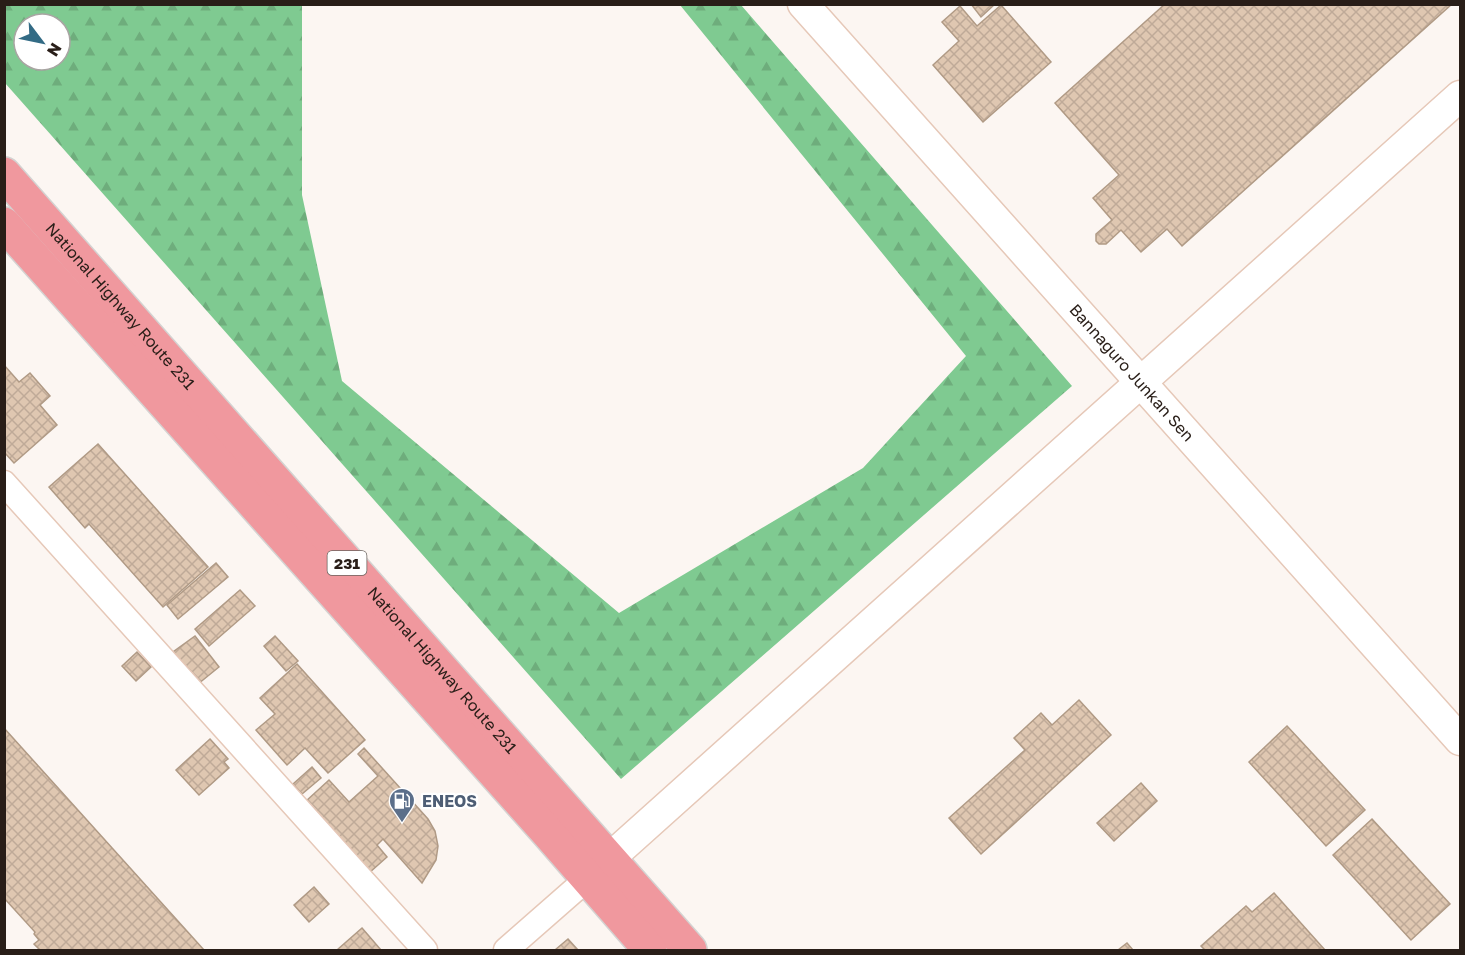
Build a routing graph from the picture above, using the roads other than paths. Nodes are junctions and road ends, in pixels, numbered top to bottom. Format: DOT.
graph roads {
  1 [pos="803,4"];
  2 [pos="1461,96"];
  3 [pos="4,174"];
  4 [pos="4,224"];
  5 [pos="1140,382"];
  6 [pos="4,483"];
  7 [pos="1461,740"];
  8 [pos="597,869"];
  9 [pos="425,951"];
  10 [pos="506,951"];
  11 [pos="650,951"];
  12 [pos="690,951"];
  1 -- 5 [label="street, Bannaguro Junkan Sen"];
  2 -- 5 [label="street"];
  3 -- 8 [label="highway, National Highway Route 231 / 231"];
  4 -- 8 [label="highway, National Highway Route 231 / 231"];
  5 -- 7 [label="street, Bannaguro Junkan Sen"];
  5 -- 8 [label="street"];
  6 -- 9 [label="street"];
  8 -- 10 [label="street"];
  8 -- 11 [label="highway, National Highway Route 231 / 231"];
  8 -- 12 [label="highway, National Highway Route 231 / 231"];
}
